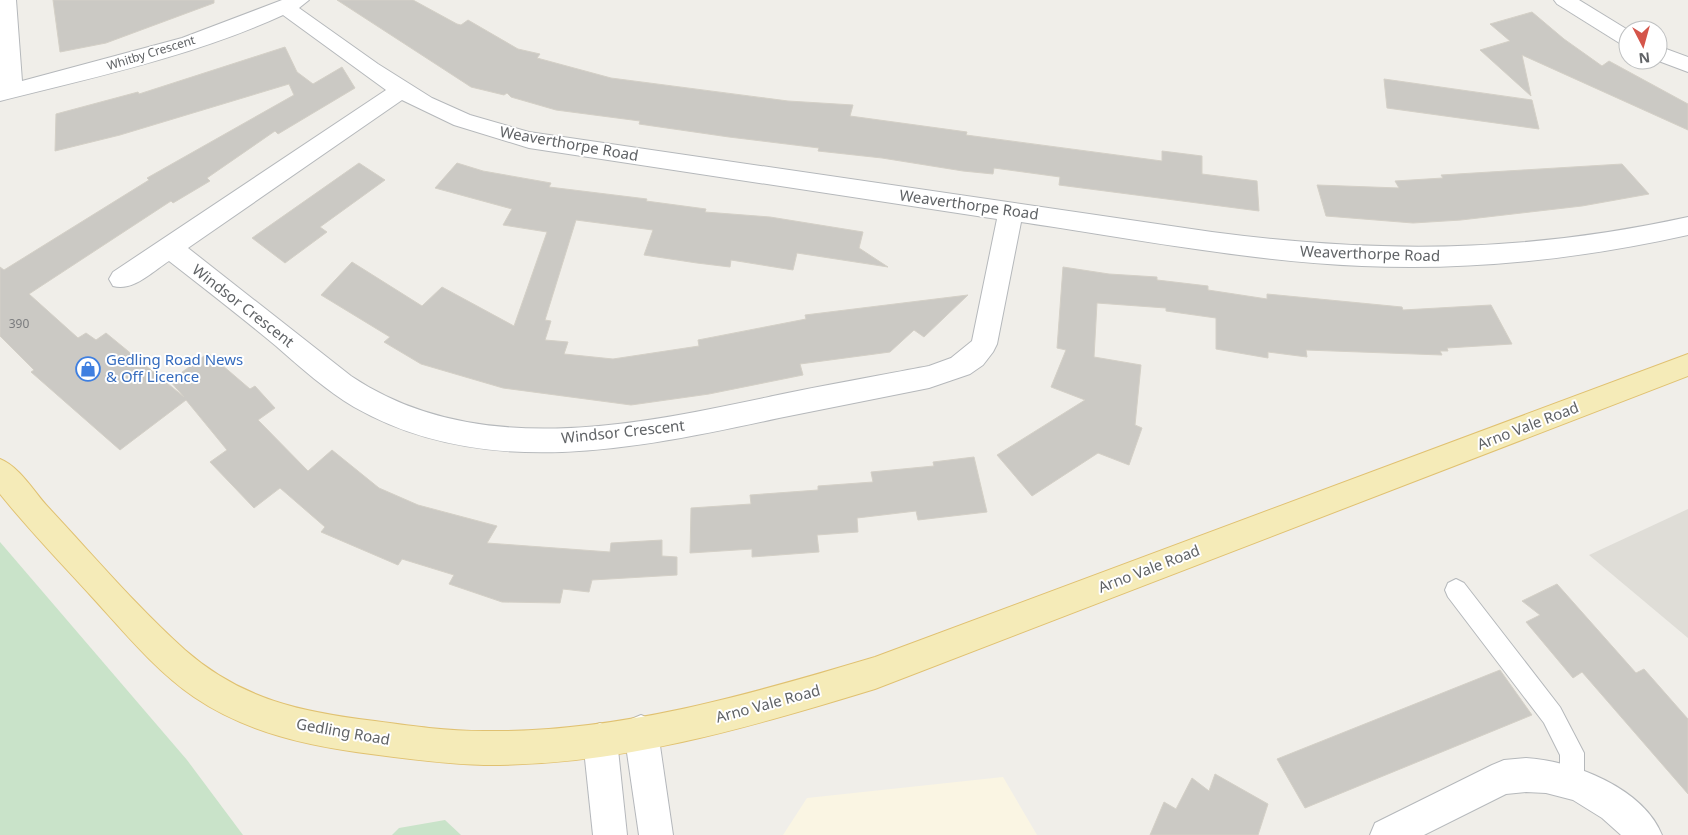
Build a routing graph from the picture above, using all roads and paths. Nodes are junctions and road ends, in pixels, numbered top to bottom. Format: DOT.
graph roads {
  1 [pos="6,0"];
  2 [pos="1564,0"];
  3 [pos="292,3"];
  4 [pos="1618,33"];
  5 [pos="1668,57"];
  6 [pos="1688,66"];
  7 [pos="402,90"];
  8 [pos="6,93"];
  9 [pos="1010,211"];
  10 [pos="1688,226"];
  11 [pos="170,248"];
  12 [pos="122,279"];
  13 [pos="1688,365"];
  14 [pos="0,472"];
  15 [pos="1456,590"];
  16 [pos="641,732"];
  17 [pos="600,740"];
  18 [pos="1572,782"];
  19 [pos="610,835"];
  20 [pos="656,835"];
  21 [pos="1387,835"];
  22 [pos="1645,835"];
  1 -- 8 [label="street"];
  2 -- 4 [label="street"];
  3 -- 7 [label="street, Weaverthorpe Road"];
  3 -- 8 [label="street, Whitby Crescent"];
  5 -- 6 [label="street"];
  7 -- 9 [label="street, Weaverthorpe Road"];
  7 -- 11 [label="street"];
  9 -- 10 [label="street, Weaverthorpe Road"];
  9 -- 11 [label="street, Windsor Crescent"];
  11 -- 12 [label="street"];
  13 -- 16 [label="main road, Arno Vale Road"];
  14 -- 17 [label="main road, Gedling Road"];
  15 -- 18 [label="lane"];
  16 -- 17 [label="main road, Arno Vale Road"];
  16 -- 20 [label="street"];
  17 -- 19 [label="street"];
  18 -- 21 [label="street"];
  18 -- 22 [label="street"];
}
